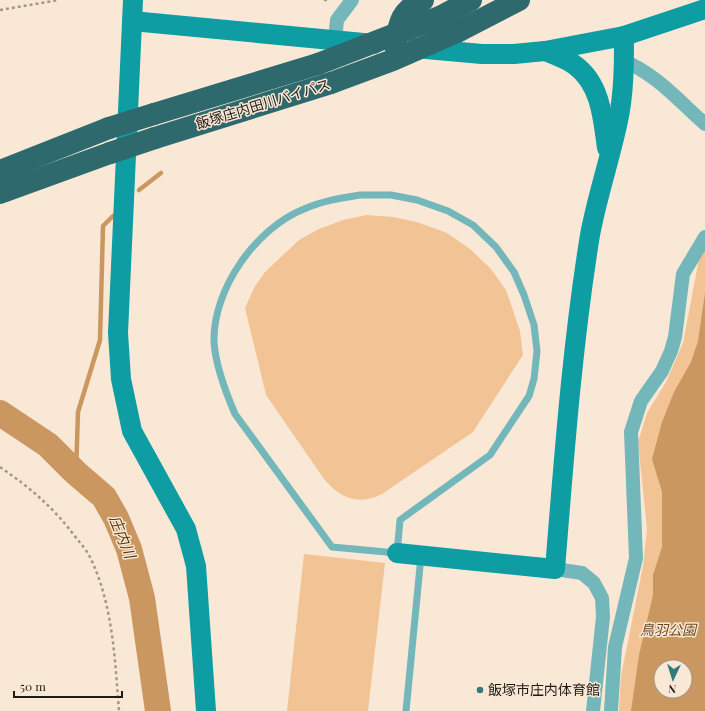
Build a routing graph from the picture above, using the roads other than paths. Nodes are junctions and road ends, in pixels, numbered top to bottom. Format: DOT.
graph roads {
  1 [pos="133,0"];
  2 [pos="352,0"];
  3 [pos="423,0"];
  4 [pos="471,0"];
  5 [pos="519,0"];
  6 [pos="705,9"];
  7 [pos="132,21"];
  8 [pos="624,36"];
  9 [pos="335,40"];
  10 [pos="395,46"];
  11 [pos="545,51"];
  12 [pos="624,61"];
  13 [pos="705,124"];
  14 [pos="104,130"];
  15 [pos="0,157"];
  16 [pos="608,158"];
  17 [pos="87,161"];
  18 [pos="0,171"];
  19 [pos="0,193"];
  20 [pos="0,204"];
  21 [pos="705,237"];
  22 [pos="397,553"];
  23 [pos="421,555"];
  24 [pos="555,569"];
  25 [pos="206,711"];
  26 [pos="406,711"];
  27 [pos="593,711"];
  28 [pos="611,711"];
  1 -- 7 [label="street"];
  2 -- 9 [label="street"];
  3 -- 10 [label="highway"];
  4 -- 14 [label="highway, 飯塚庄内田川バイパス, bridge"];
  5 -- 17 [label="highway, 飯塚庄内田川バイパス, bridge"];
  6 -- 8 [label="street"];
  7 -- 9 [label="street"];
  7 -- 25 [label="street"];
  8 -- 11 [label="street"];
  8 -- 12 [label="street"];
  9 -- 10 [label="street"];
  10 -- 11 [label="street"];
  11 -- 16 [label="street"];
  12 -- 13 [label="street"];
  12 -- 16 [label="street"];
  14 -- 15 [label="highway"];
  14 -- 18 [label="highway, 飯塚庄内田川バイパス"];
  16 -- 24 [label="street"];
  17 -- 19 [label="highway, 飯塚庄内田川バイパス"];
  17 -- 20 [label="highway"];
  21 -- 28 [label="street"];
  22 -- 22 [label="lane"];
  22 -- 23 [label="street"];
  23 -- 24 [label="street"];
  23 -- 26 [label="lane"];
  24 -- 27 [label="street"];
}
